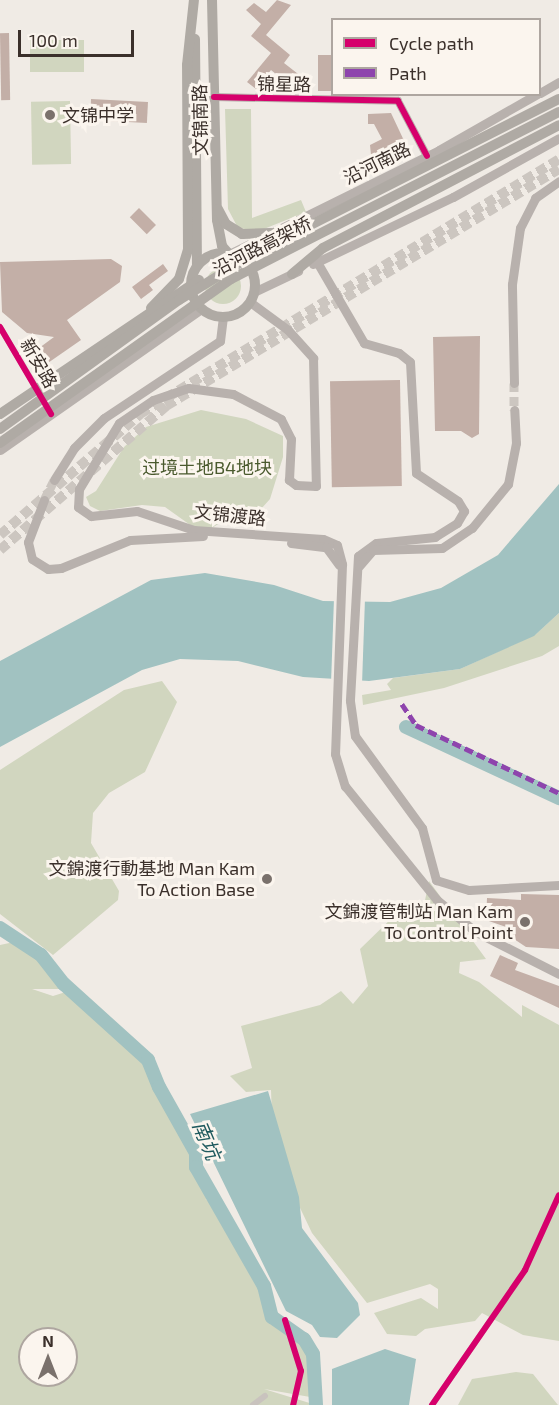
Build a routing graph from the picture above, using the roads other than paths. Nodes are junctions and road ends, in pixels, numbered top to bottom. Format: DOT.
graph roads {
  1 [pos="194,0"];
  2 [pos="212,0"];
  3 [pos="559,82"];
  4 [pos="541,92"];
  5 [pos="534,96"];
  6 [pos="214,97"];
  7 [pos="559,99"];
  8 [pos="559,112"];
  9 [pos="559,125"];
  10 [pos="559,138"];
  11 [pos="427,156"];
  12 [pos="559,181"];
  13 [pos="216,203"];
  14 [pos="271,233"];
  15 [pos="259,251"];
  16 [pos="229,254"];
  17 [pos="317,262"];
  18 [pos="197,266"];
  19 [pos="292,274"];
  20 [pos="190,286"];
  21 [pos="252,297"];
  22 [pos="201,309"];
  23 [pos="146,312"];
  24 [pos="223,317"];
  25 [pos="0,327"];
  26 [pos="514,383"];
  27 [pos="39,393"];
  28 [pos="514,410"];
  29 [pos="0,414"];
  30 [pos="51,414"];
  31 [pos="0,420"];
  32 [pos="0,429"];
  33 [pos="0,443"];
  34 [pos="0,450"];
  35 [pos="54,480"];
  36 [pos="45,500"];
  37 [pos="341,583"];
  38 [pos="356,583"];
  39 [pos="559,885"];
  40 [pos="559,974"];
  41 [pos="559,1195"];
  42 [pos="285,1320"];
  43 [pos="265,1396"];
  44 [pos="253,1405"];
  45 [pos="293,1405"];
  46 [pos="432,1405"];
  1 -- 18 [label="highway, 文锦南路"];
  1 -- 23 [label="highway"];
  2 -- 6 [label="highway, 文锦南路"];
  3 -- 4 [label="main road, 沿河南路"];
  5 -- 11 [label="main road, 沿河南路"];
  6 -- 11 [label="street, 锦星路"];
  6 -- 13 [label="highway, 文锦南路"];
  7 -- 15 [label="highway, 沿河路高架桥, bridge"];
  8 -- 33 [label="highway, 沿河路高架桥, bridge"];
  9 -- 19 [label="highway"];
  10 -- 17 [label="main road"];
  11 -- 14 [label="main road, 沿河南路"];
  12 -- 26 [label="main road"];
  13 -- 14 [label="highway"];
  13 -- 16 [label="highway, 文锦南路"];
  14 -- 16 [label="main road, 沿河南路"];
  15 -- 23 [label="highway, bridge"];
  15 -- 32 [label="highway, 沿河路高架桥, bridge"];
  16 -- 18 [label="highway"];
  16 -- 21 [label="highway"];
  17 -- 19 [label="main road"];
  17 -- 38 [label="main road"];
  18 -- 20 [label="highway"];
  19 -- 21 [label="main road"];
  20 -- 22 [label="highway"];
  20 -- 27 [label="main road"];
  21 -- 24 [label="highway"];
  21 -- 37 [label="main road, 文锦渡路"];
  22 -- 24 [label="highway"];
  22 -- 30 [label="main road"];
  23 -- 29 [label="highway, bridge"];
  24 -- 35 [label="main road"];
  25 -- 27 [label="street, 新安路"];
  27 -- 30 [label="street, 新安路"];
  27 -- 31 [label="main road"];
  28 -- 38 [label="main road"];
  30 -- 34 [label="main road"];
  36 -- 37 [label="main road, 文锦渡路"];
  37 -- 40 [label="main road"];
  38 -- 39 [label="main road"];
  41 -- 46 [label="street"];
  42 -- 45 [label="street"];
  43 -- 44 [label="street"];
}
